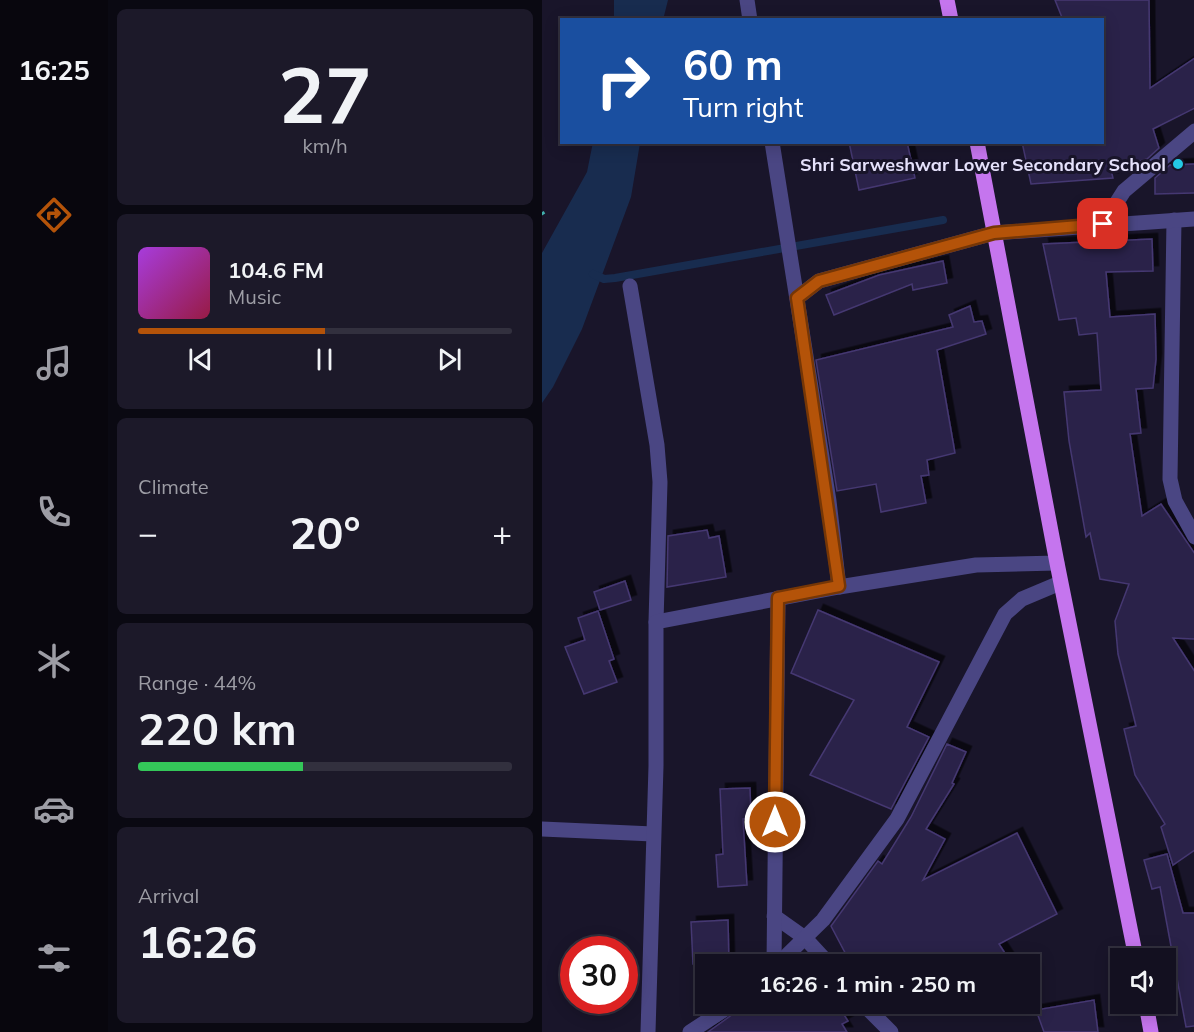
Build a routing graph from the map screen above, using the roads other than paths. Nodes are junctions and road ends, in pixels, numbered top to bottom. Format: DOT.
graph roads {
  1 [pos="747,0"];
  2 [pos="947,0"];
  3 [pos="750,18"];
  4 [pos="951,18"];
  5 [pos="1194,131"];
  6 [pos="772,144"];
  7 [pos="977,144"];
  8 [pos="1194,219"];
  9 [pos="1174,220"];
  10 [pos="1103,224"];
  11 [pos="994,233"];
  12 [pos="630,286"];
  13 [pos="797,298"];
  14 [pos="1194,537"];
  15 [pos="1056,563"];
  16 [pos="1060,583"];
  17 [pos="839,586"];
  18 [pos="778,598"];
  19 [pos="656,622"];
  20 [pos="542,830"];
  21 [pos="653,834"];
  22 [pos="774,916"];
  23 [pos="805,938"];
  24 [pos="1134,948"];
  25 [pos="776,954"];
  26 [pos="787,954"];
  27 [pos="819,954"];
  28 [pos="718,1014"];
  29 [pos="873,1014"];
  30 [pos="1147,1014"];
  31 [pos="648,1032"];
  32 [pos="690,1032"];
  33 [pos="891,1032"];
  34 [pos="1151,1032"];
  1 -- 3 [label="street"];
  2 -- 4 [label="main road"];
  5 -- 10 [label="street"];
  6 -- 13 [label="street"];
  7 -- 11 [label="main road"];
  8 -- 9 [label="street"];
  9 -- 10 [label="street"];
  9 -- 14 [label="street"];
  10 -- 11 [label="street"];
  11 -- 13 [label="street"];
  11 -- 15 [label="main road"];
  12 -- 19 [label="street"];
  13 -- 17 [label="street"];
  15 -- 16 [label="main road"];
  15 -- 17 [label="street"];
  16 -- 23 [label="street"];
  16 -- 24 [label="main road"];
  17 -- 18 [label="street"];
  18 -- 19 [label="street"];
  18 -- 22 [label="street"];
  19 -- 21 [label="street"];
  20 -- 21 [label="street"];
  21 -- 31 [label="street"];
  22 -- 23 [label="street"];
  22 -- 25 [label="street"];
  23 -- 26 [label="street"];
  23 -- 27 [label="street"];
  28 -- 32 [label="street"];
  29 -- 33 [label="street"];
  30 -- 34 [label="main road"];
}
